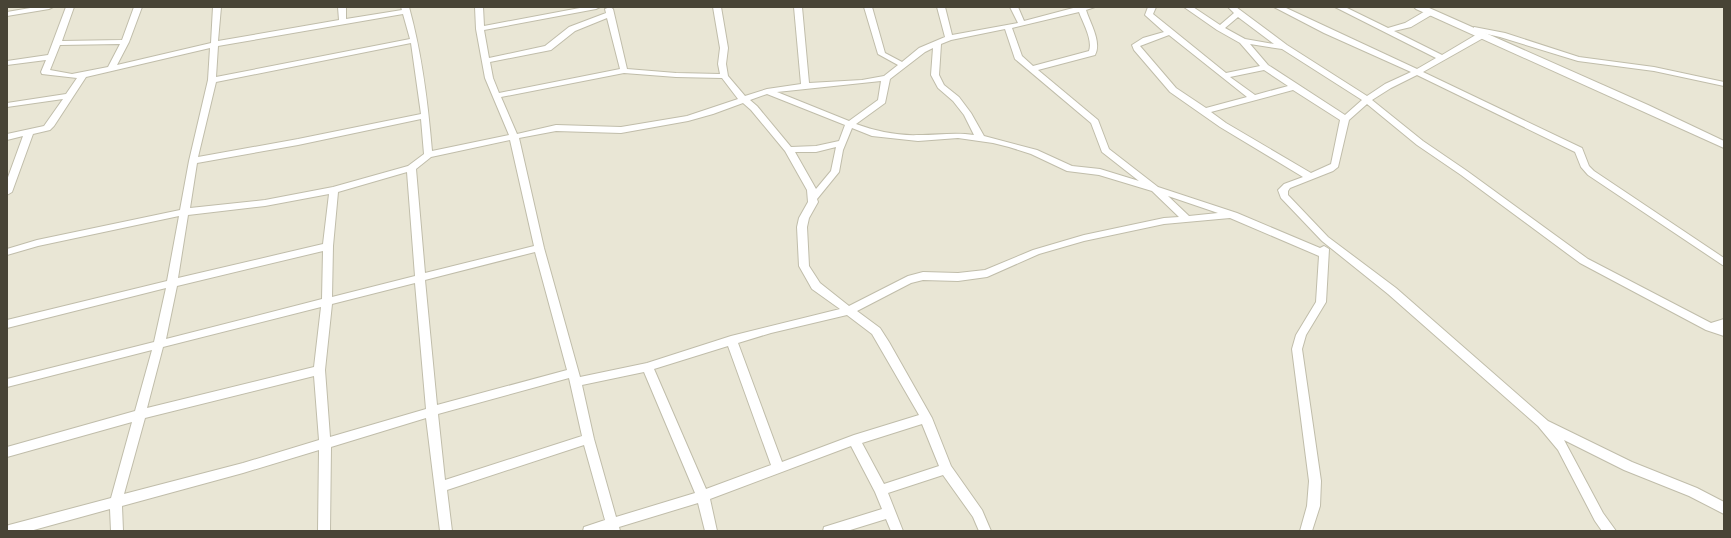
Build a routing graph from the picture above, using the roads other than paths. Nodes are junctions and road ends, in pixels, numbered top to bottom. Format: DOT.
graph roads {
  1 [pos="49,7"];
  2 [pos="70,7"];
  3 [pos="138,7"];
  4 [pos="217,7"];
  5 [pos="342,7"];
  6 [pos="478,7"];
  7 [pos="596,7"];
  8 [pos="717,7"];
  9 [pos="798,7"];
  10 [pos="868,7"];
  11 [pos="941,7"];
  12 [pos="1014,7"];
  13 [pos="1092,7"];
  14 [pos="1152,7"];
  15 [pos="1188,7"];
  16 [pos="1232,7"];
  17 [pos="1278,7"];
  18 [pos="1339,7"];
  19 [pos="1420,7"];
  20 [pos="1081,8"];
  21 [pos="406,9"];
  22 [pos="609,10"];
  23 [pos="1430,12"];
  24 [pos="1238,13"];
  25 [pos="7,14"];
  26 [pos="343,22"];
  27 [pos="1022,24"];
  28 [pos="1463,26"];
  29 [pos="1008,27"];
  30 [pos="1220,28"];
  31 [pos="480,29"];
  32 [pos="1387,31"];
  33 [pos="1171,32"];
  34 [pos="1482,35"];
  35 [pos="949,38"];
  36 [pos="414,40"];
  37 [pos="1243,41"];
  38 [pos="126,42"];
  39 [pos="57,43"];
  40 [pos="216,44"];
  41 [pos="936,44"];
  42 [pos="1284,47"];
  43 [pos="51,57"];
  44 [pos="1442,58"];
  45 [pos="486,61"];
  46 [pos="7,63"];
  47 [pos="903,65"];
  48 [pos="1265,67"];
  49 [pos="111,69"];
  50 [pos="1031,69"];
  51 [pos="624,71"];
  52 [pos="1417,72"];
  53 [pos="83,75"];
  54 [pos="724,76"];
  55 [pos="1224,76"];
  56 [pos="886,78"];
  57 [pos="212,80"];
  58 [pos="1724,84"];
  59 [pos="805,86"];
  60 [pos="1295,87"];
  61 [pos="767,91"];
  62 [pos="70,96"];
  63 [pos="496,96"];
  64 [pos="1253,98"];
  65 [pos="743,99"];
  66 [pos="1367,100"];
  67 [pos="7,105"];
  68 [pos="1205,111"];
  69 [pos="425,116"];
  70 [pos="1345,119"];
  71 [pos="850,124"];
  72 [pos="29,132"];
  73 [pos="7,137"];
  74 [pos="514,137"];
  75 [pos="980,137"];
  76 [pos="841,143"];
  77 [pos="1724,145"];
  78 [pos="789,150"];
  79 [pos="428,155"];
  80 [pos="193,161"];
  81 [pos="411,168"];
  82 [pos="1310,177"];
  83 [pos="1154,188"];
  84 [pos="334,190"];
  85 [pos="7,192"];
  86 [pos="814,197"];
  87 [pos="183,212"];
  88 [pos="1234,215"];
  89 [pos="1188,220"];
  90 [pos="1325,239"];
  91 [pos="328,246"];
  92 [pos="539,248"];
  93 [pos="7,252"];
  94 [pos="1324,254"];
  95 [pos="1724,263"];
  96 [pos="421,279"];
  97 [pos="172,283"];
  98 [pos="327,302"];
  99 [pos="848,311"];
  100 [pos="1724,323"];
  101 [pos="7,324"];
  102 [pos="1710,327"];
  103 [pos="1724,332"];
  104 [pos="731,340"];
  105 [pos="159,344"];
  106 [pos="646,367"];
  107 [pos="319,370"];
  108 [pos="575,377"];
  109 [pos="7,383"];
  110 [pos="433,411"];
  111 [pos="139,415"];
  112 [pos="926,418"];
  113 [pos="1542,423"];
  114 [pos="588,439"];
  115 [pos="854,440"];
  116 [pos="325,444"];
  117 [pos="7,452"];
  118 [pos="778,468"];
  119 [pos="946,469"];
  120 [pos="440,487"];
  121 [pos="881,490"];
  122 [pos="703,496"];
  123 [pos="116,502"];
  124 [pos="1724,508"];
  125 [pos="889,512"];
  126 [pos="613,527"];
  127 [pos="9,531"];
  128 [pos="118,531"];
  129 [pos="324,531"];
  130 [pos="446,531"];
  131 [pos="589,531"];
  132 [pos="711,531"];
  133 [pos="829,531"];
  134 [pos="897,531"];
  135 [pos="985,531"];
  136 [pos="1306,531"];
  137 [pos="1610,531"];
  1 -- 25 [label="street"];
  2 -- 39 [label="street"];
  3 -- 38 [label="street"];
  4 -- 40 [label="street"];
  5 -- 26 [label="street"];
  6 -- 31 [label="street"];
  7 -- 31 [label="street"];
  8 -- 54 [label="street"];
  9 -- 59 [label="street"];
  10 -- 47 [label="street"];
  11 -- 35 [label="street"];
  12 -- 27 [label="street"];
  13 -- 20 [label="street"];
  14 -- 33 [label="street"];
  15 -- 30 [label="street"];
  16 -- 24 [label="street"];
  17 -- 52 [label="street"];
  18 -- 32 [label="street"];
  19 -- 23 [label="street"];
  20 -- 27 [label="street"];
  20 -- 50 [label="street"];
  21 -- 26 [label="street"];
  21 -- 36 [label="street"];
  22 -- 45 [label="street"];
  22 -- 51 [label="street"];
  23 -- 28 [label="street"];
  23 -- 32 [label="street"];
  24 -- 30 [label="street"];
  24 -- 42 [label="street"];
  26 -- 40 [label="street"];
  27 -- 29 [label="street"];
  28 -- 34 [label="street"];
  28 -- 58 [label="street"];
  29 -- 35 [label="street"];
  29 -- 50 [label="street"];
  30 -- 37 [label="street"];
  31 -- 45 [label="street"];
  32 -- 44 [label="street"];
  33 -- 55 [label="street"];
  33 -- 68 [label="street"];
  34 -- 44 [label="street"];
  34 -- 77 [label="street"];
  35 -- 41 [label="street"];
  36 -- 57 [label="street"];
  36 -- 69 [label="street"];
  37 -- 42 [label="street"];
  37 -- 48 [label="street"];
  38 -- 39 [label="street"];
  38 -- 49 [label="street"];
  39 -- 43 [label="street"];
  40 -- 49 [label="street"];
  40 -- 57 [label="street"];
  41 -- 47 [label="street"];
  41 -- 75 [label="street"];
  42 -- 66 [label="street"];
  43 -- 46 [label="street"];
  43 -- 53 [label="street"];
  44 -- 52 [label="street"];
  45 -- 63 [label="street"];
  47 -- 56 [label="street"];
  48 -- 55 [label="street"];
  48 -- 60 [label="street"];
  49 -- 53 [label="street"];
  50 -- 83 [label="street"];
  51 -- 54 [label="street"];
  51 -- 63 [label="street"];
  52 -- 66 [label="street"];
  52 -- 95 [label="street"];
  53 -- 62 [label="street"];
  54 -- 65 [label="street"];
  55 -- 64 [label="street"];
  56 -- 59 [label="street"];
  56 -- 71 [label="street"];
  57 -- 80 [label="street"];
  59 -- 61 [label="street"];
  60 -- 64 [label="street"];
  60 -- 70 [label="street"];
  61 -- 65 [label="street"];
  61 -- 71 [label="street"];
  62 -- 67 [label="street"];
  62 -- 72 [label="street"];
  63 -- 74 [label="street"];
  64 -- 68 [label="street"];
  65 -- 74 [label="street"];
  65 -- 78 [label="street"];
  66 -- 70 [label="street"];
  66 -- 102 [label="street"];
  68 -- 82 [label="street"];
  69 -- 79 [label="street"];
  69 -- 80 [label="street"];
  70 -- 82 [label="street"];
  71 -- 75 [label="street"];
  71 -- 76 [label="street"];
  72 -- 73 [label="street"];
  72 -- 85 [label="street"];
  74 -- 79 [label="street"];
  74 -- 92 [label="street"];
  75 -- 83 [label="street"];
  76 -- 78 [label="street"];
  76 -- 86 [label="street"];
  78 -- 86 [label="street"];
  79 -- 81 [label="street"];
  80 -- 87 [label="street"];
  81 -- 84 [label="street"];
  81 -- 96 [label="street"];
  82 -- 90 [label="street"];
  83 -- 88 [label="street"];
  83 -- 89 [label="street"];
  84 -- 87 [label="street"];
  84 -- 91 [label="street"];
  86 -- 99 [label="street"];
  87 -- 93 [label="street"];
  87 -- 97 [label="street"];
  88 -- 89 [label="street"];
  88 -- 94 [label="street"];
  89 -- 99 [label="street"];
  90 -- 94 [label="street"];
  90 -- 113 [label="street"];
  91 -- 97 [label="street"];
  91 -- 98 [label="street"];
  92 -- 96 [label="street"];
  92 -- 108 [label="street"];
  94 -- 136 [label="street"];
  96 -- 98 [label="street"];
  96 -- 110 [label="street"];
  97 -- 101 [label="street"];
  97 -- 105 [label="street"];
  98 -- 105 [label="street"];
  98 -- 107 [label="street"];
  99 -- 104 [label="street"];
  99 -- 112 [label="street"];
  100 -- 102 [label="street"];
  102 -- 103 [label="street"];
  104 -- 106 [label="street"];
  104 -- 118 [label="street"];
  105 -- 109 [label="street"];
  105 -- 111 [label="street"];
  106 -- 108 [label="street"];
  106 -- 122 [label="street"];
  107 -- 111 [label="street"];
  107 -- 116 [label="street"];
  108 -- 110 [label="street"];
  108 -- 114 [label="street"];
  110 -- 116 [label="street"];
  110 -- 120 [label="street"];
  111 -- 117 [label="street"];
  111 -- 123 [label="street"];
  112 -- 115 [label="street"];
  112 -- 119 [label="street"];
  113 -- 124 [label="street"];
  113 -- 137 [label="street"];
  114 -- 120 [label="street"];
  114 -- 126 [label="street"];
  115 -- 118 [label="street"];
  115 -- 121 [label="street"];
  116 -- 123 [label="street"];
  116 -- 129 [label="street"];
  118 -- 122 [label="street"];
  119 -- 121 [label="street"];
  119 -- 135 [label="street"];
  120 -- 130 [label="street"];
  121 -- 125 [label="street"];
  122 -- 126 [label="street"];
  122 -- 132 [label="street"];
  123 -- 127 [label="street"];
  123 -- 128 [label="street"];
  125 -- 133 [label="street"];
  125 -- 134 [label="street"];
  126 -- 131 [label="street"];
}
